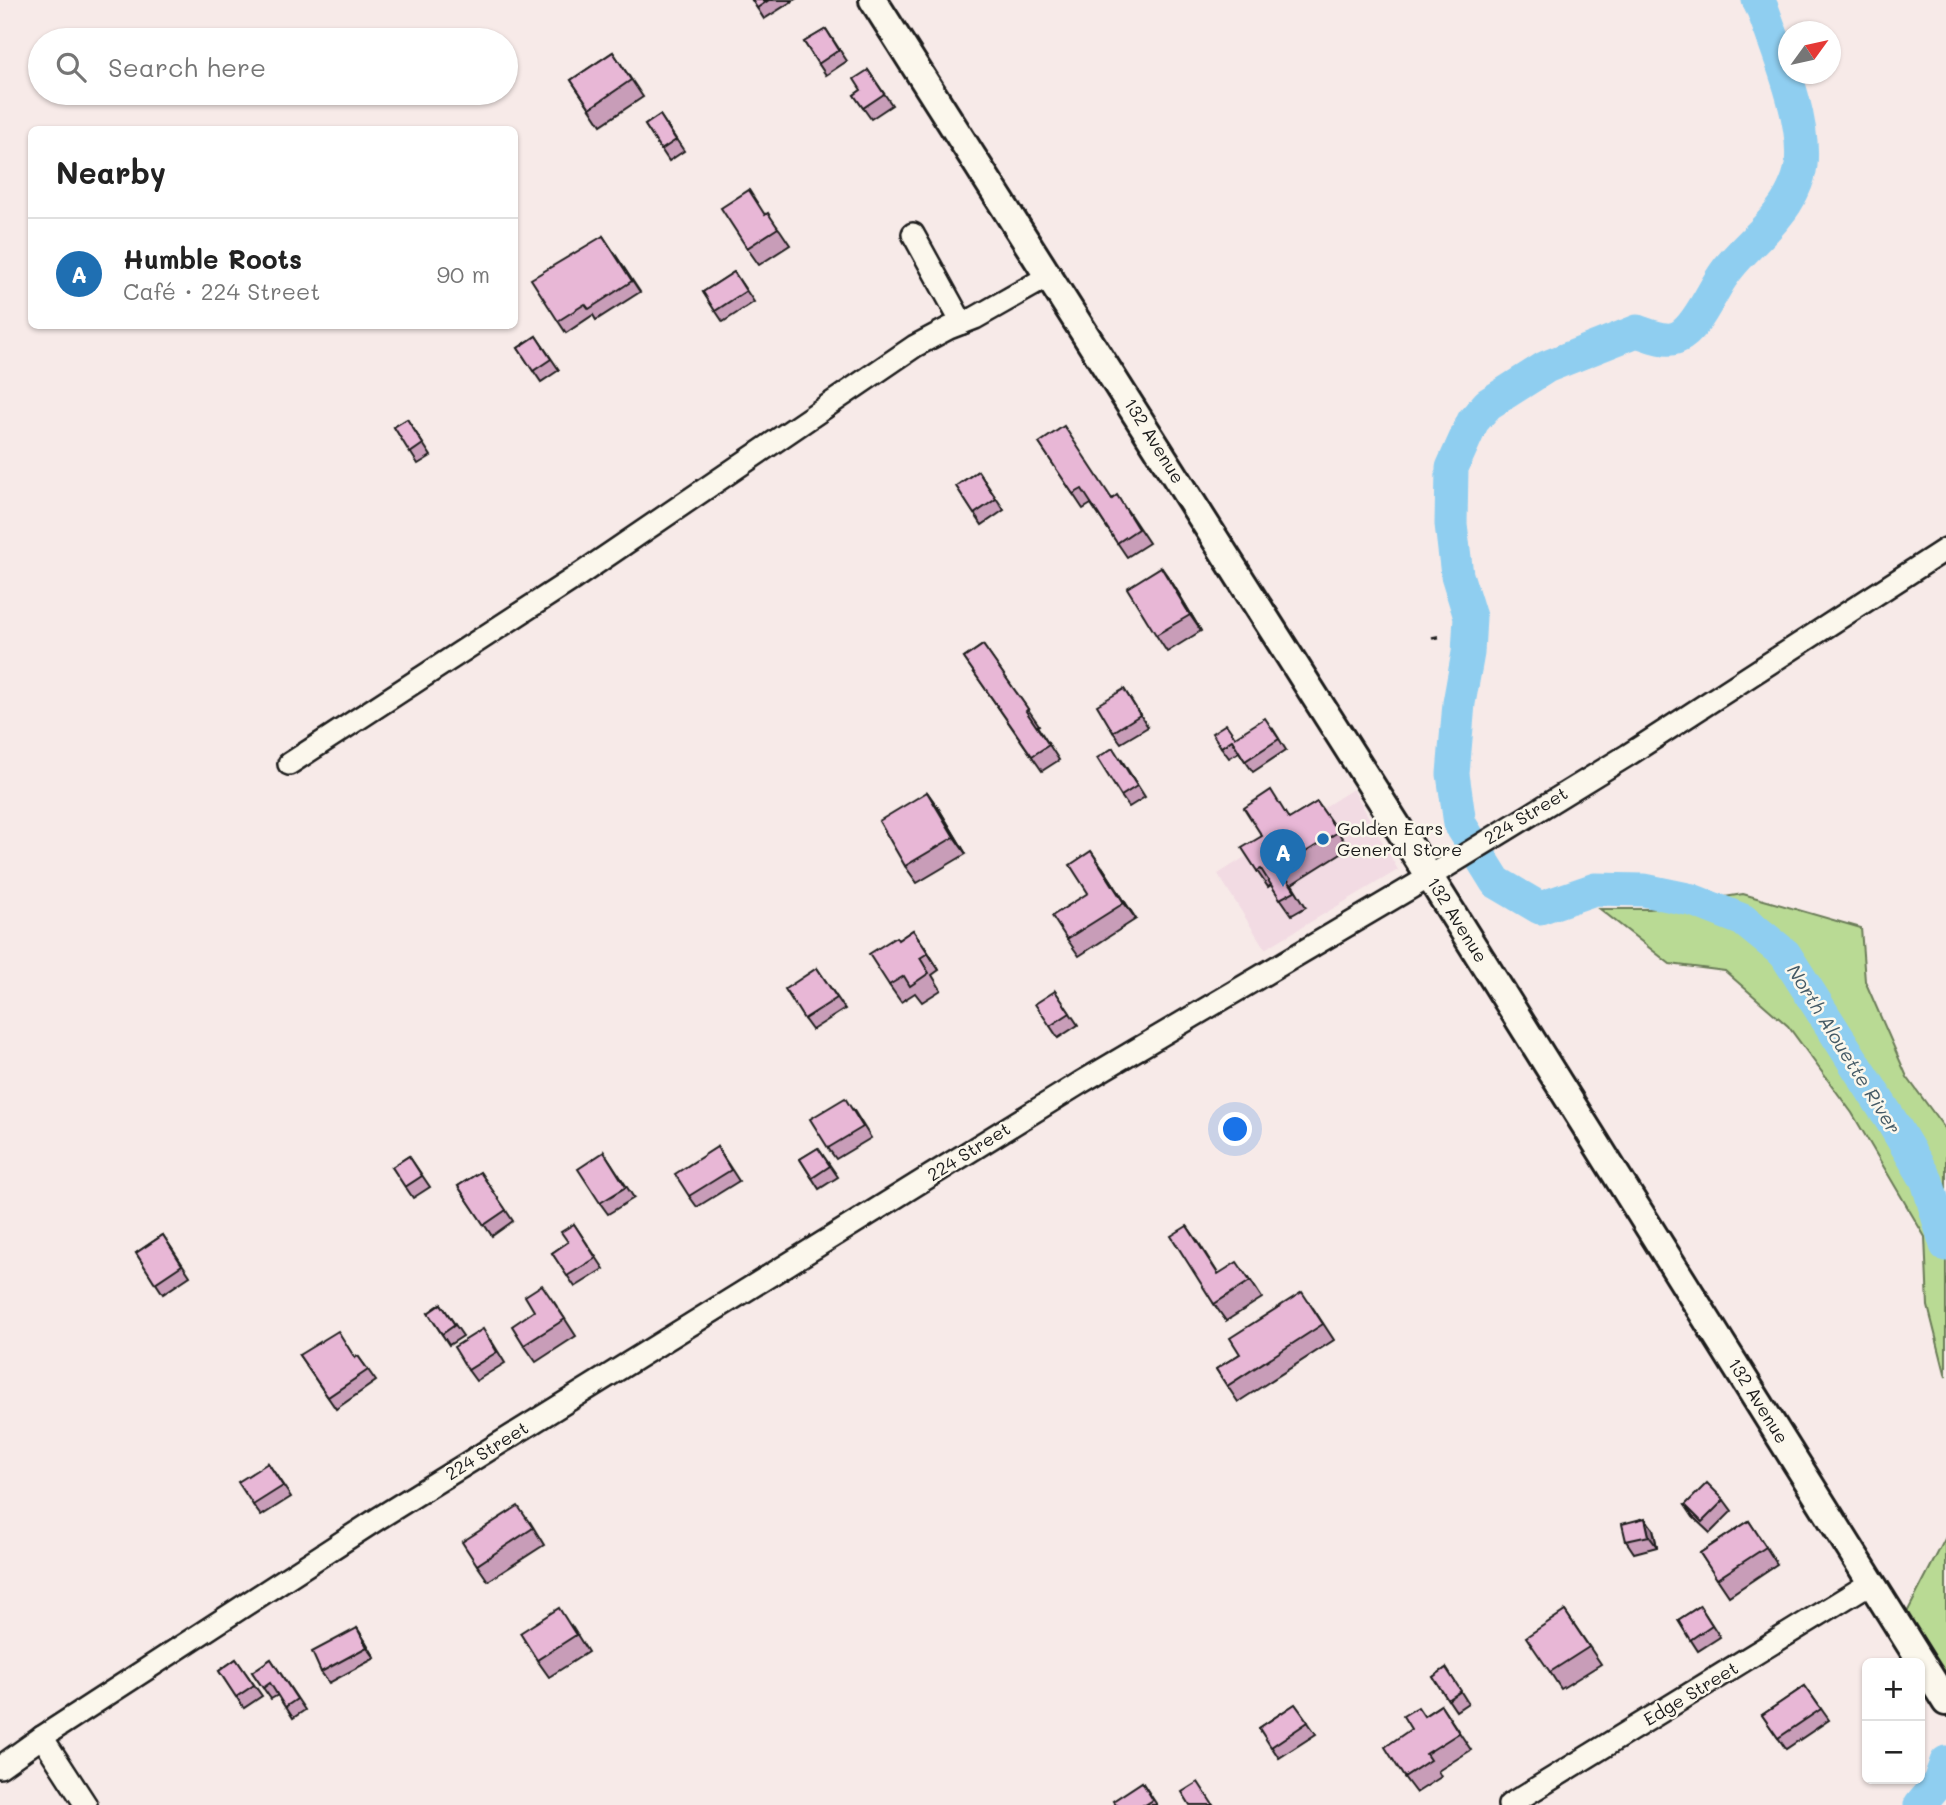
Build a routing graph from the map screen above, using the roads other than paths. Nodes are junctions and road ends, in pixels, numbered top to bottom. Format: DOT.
graph roads {
  1 [pos="873,0"];
  2 [pos="914,234"];
  3 [pos="1049,276"];
  4 [pos="962,323"];
  5 [pos="1946,549"];
  6 [pos="289,764"];
  7 [pos="1440,870"];
  8 [pos="1872,1582"];
  9 [pos="1946,1702"];
  10 [pos="42,1737"];
  11 [pos="0,1767"];
  12 [pos="86,1805"];
  13 [pos="1509,1805"];
  1 -- 3 [label="main road, 132 Avenue"];
  2 -- 4 [label="street"];
  3 -- 4 [label="street"];
  3 -- 7 [label="main road, 132 Avenue"];
  4 -- 6 [label="street"];
  5 -- 7 [label="street, 224 Street"];
  7 -- 8 [label="main road, 132 Avenue"];
  7 -- 10 [label="street, 224 Street"];
  8 -- 9 [label="main road, 132 Avenue"];
  8 -- 13 [label="street, Edge Street"];
  10 -- 11 [label="street, 224 Street"];
  10 -- 12 [label="street"];
}
